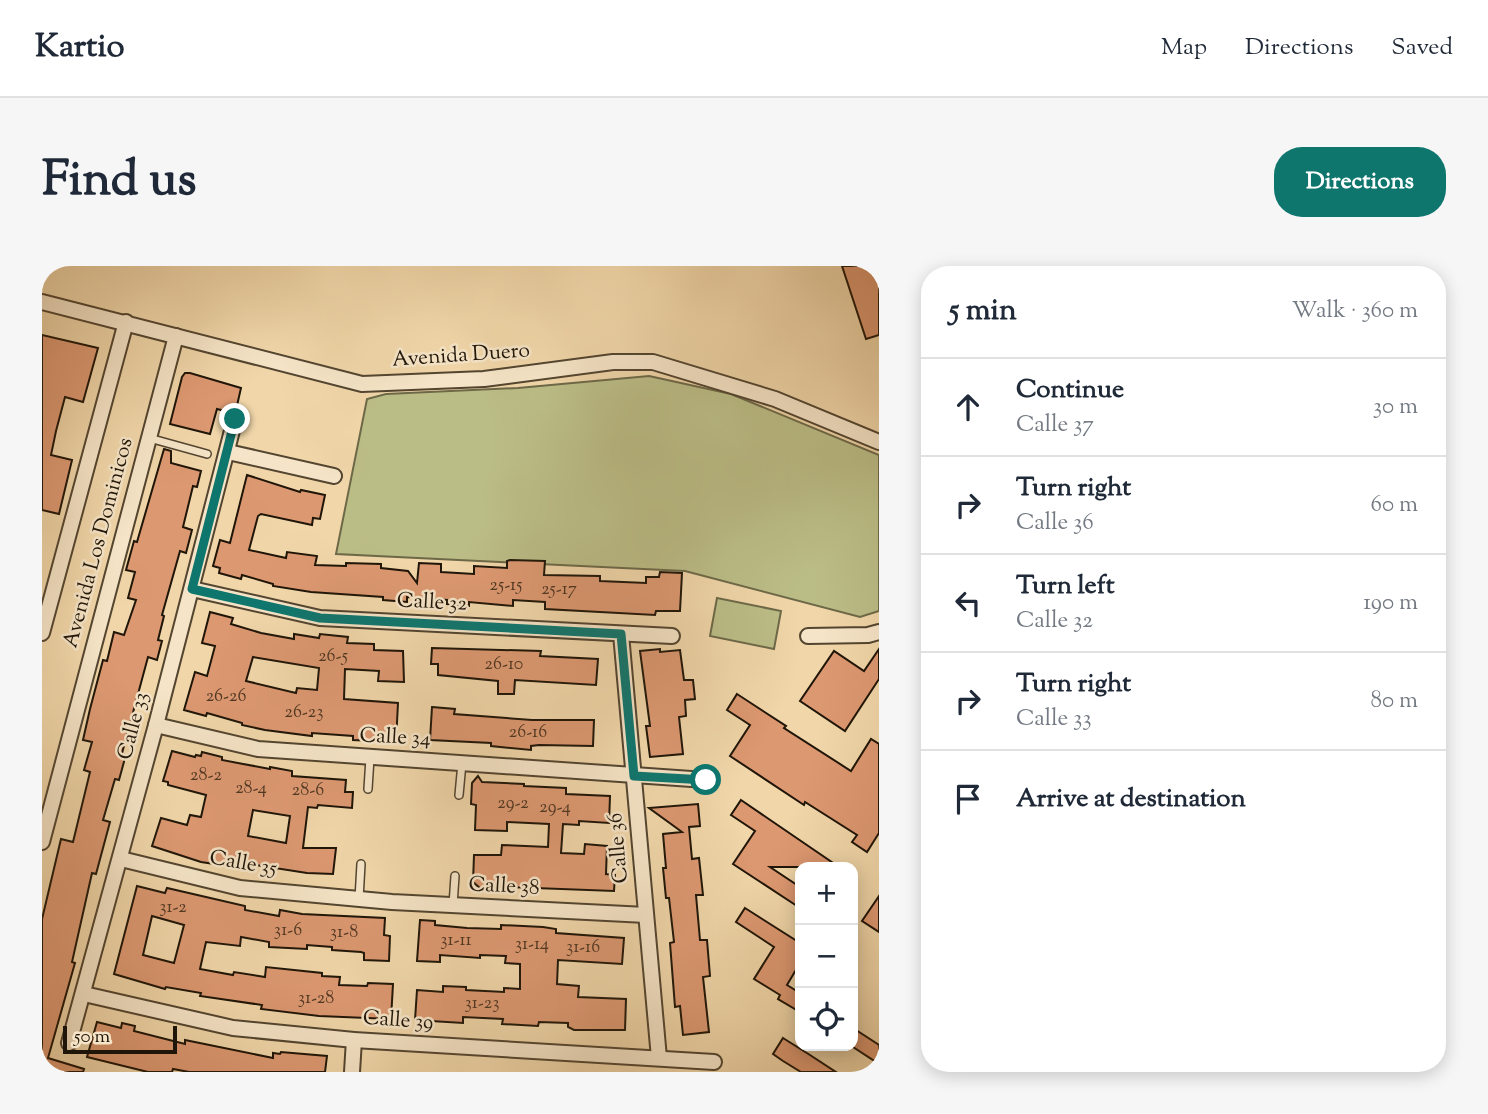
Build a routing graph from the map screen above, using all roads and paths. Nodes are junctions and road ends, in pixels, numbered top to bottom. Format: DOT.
graph roads {
  1 [pos="42,303"];
  2 [pos="126,322"];
  3 [pos="176,336"];
  4 [pos="235,419"];
  5 [pos="149,438"];
  6 [pos="879,442"];
  7 [pos="228,452"];
  8 [pos="207,454"];
  9 [pos="334,476"];
  10 [pos="192,589"];
  11 [pos="42,632"];
  12 [pos="879,632"];
  13 [pos="621,634"];
  14 [pos="672,636"];
  15 [pos="808,636"];
  16 [pos="156,724"];
  17 [pos="370,758"];
  18 [pos="461,763"];
  19 [pos="634,776"];
  20 [pos="706,780"];
  21 [pos="368,789"];
  22 [pos="459,795"];
  23 [pos="42,842"];
  24 [pos="121,859"];
  25 [pos="362,864"];
  26 [pos="455,876"];
  27 [pos="359,899"];
  28 [pos="453,905"];
  29 [pos="646,915"];
  30 [pos="84,994"];
  31 [pos="354,1040"];
  32 [pos="69,1043"];
  33 [pos="659,1058"];
  34 [pos="714,1062"];
  35 [pos="352,1072"];
  1 -- 2 [label="street, Avenida Duero"];
  2 -- 3 [label="street, Avenida Duero"];
  2 -- 11 [label="street, Avenida Los Dominicos"];
  3 -- 5 [label="street, Avenida Los Dominicos"];
  3 -- 6 [label="street, Avenida Duero"];
  4 -- 7 [label="street, Calle 33"];
  5 -- 8 [label="lane"];
  5 -- 23 [label="street, Avenida Los Dominicos"];
  7 -- 9 [label="street"];
  7 -- 10 [label="street, Calle 33"];
  10 -- 13 [label="street, Calle 32"];
  10 -- 16 [label="street, Calle 33"];
  12 -- 15 [label="street"];
  13 -- 14 [label="street, Calle 32"];
  13 -- 19 [label="street, Calle 36"];
  16 -- 17 [label="street, Calle 34"];
  16 -- 24 [label="street, Calle 33"];
  17 -- 18 [label="street, Calle 34"];
  17 -- 21 [label="lane"];
  18 -- 19 [label="street, Calle 34"];
  18 -- 22 [label="lane"];
  19 -- 20 [label="street, Calle 34"];
  19 -- 29 [label="street, Calle 36"];
  24 -- 27 [label="street, Calle 35"];
  24 -- 30 [label="street, Calle 33"];
  25 -- 27 [label="lane"];
  26 -- 28 [label="lane"];
  27 -- 28 [label="street, Calle 38"];
  28 -- 29 [label="street, Calle 38"];
  29 -- 33 [label="street, Calle 36"];
  30 -- 31 [label="street, Calle 39"];
  30 -- 32 [label="street, Calle 33"];
  31 -- 33 [label="street, Calle 39"];
  31 -- 35 [label="street"];
  33 -- 34 [label="street, Calle 39"];
}
